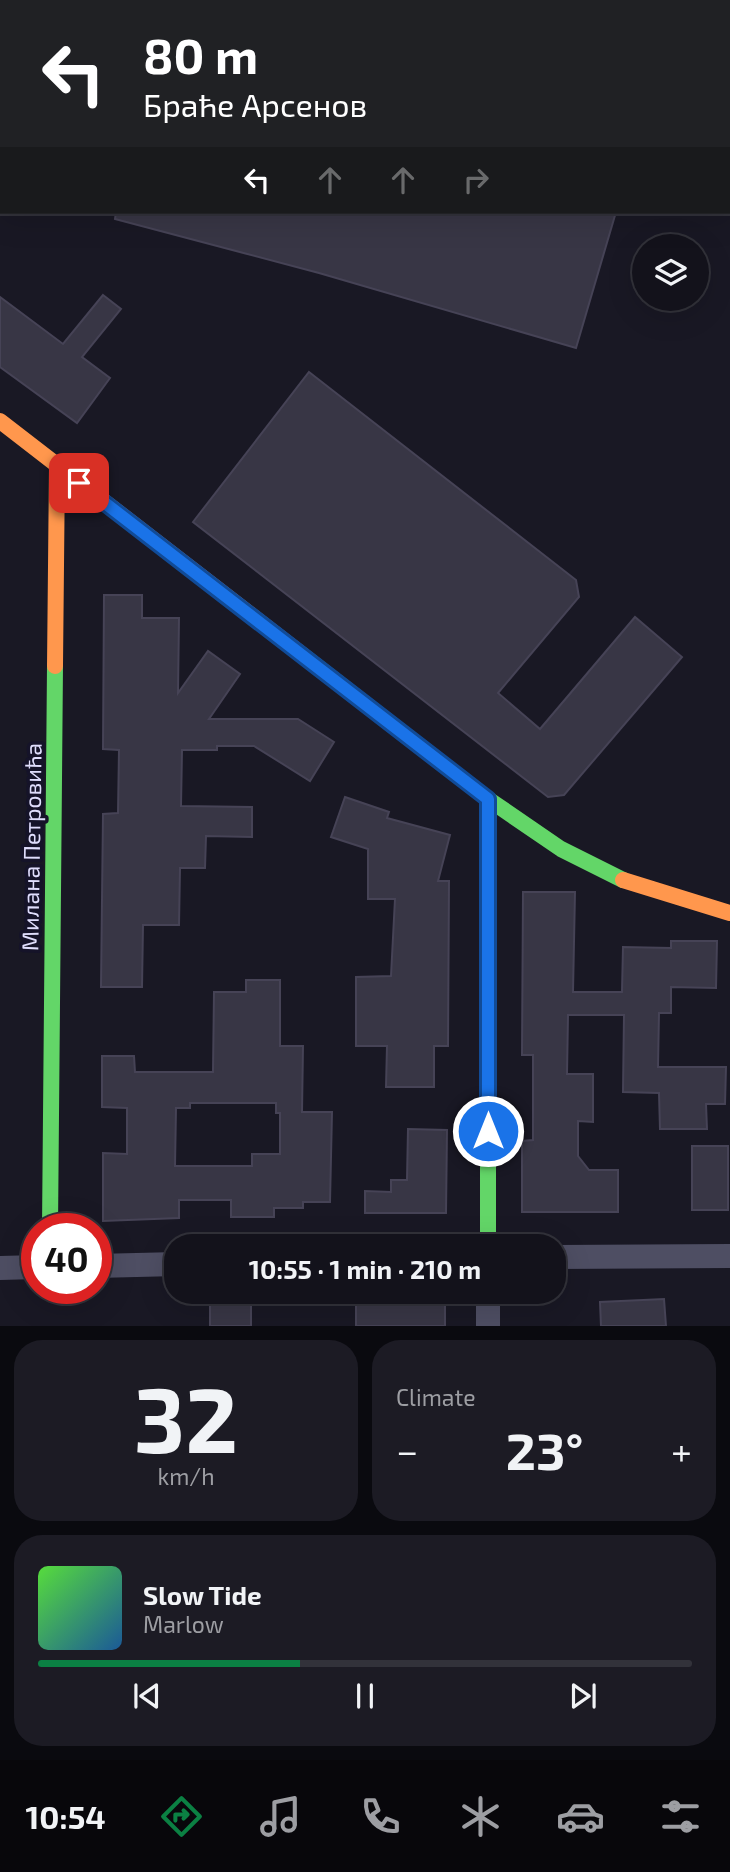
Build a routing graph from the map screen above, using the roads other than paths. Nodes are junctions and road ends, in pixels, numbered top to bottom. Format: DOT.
graph roads {
  1 [pos="0,421"];
  2 [pos="57,466"];
  3 [pos="488,799"];
  4 [pos="730,913"];
  5 [pos="50,1213"];
  6 [pos="488,1234"];
  7 [pos="730,1256"];
  8 [pos="566,1257"];
  9 [pos="164,1264"];
  10 [pos="112,1266"];
  11 [pos="21,1267"];
  12 [pos="0,1268"];
  13 [pos="488,1304"];
  14 [pos="488,1326"];
  1 -- 2 [label="street"];
  2 -- 3 [label="street"];
  2 -- 5 [label="street, Милана Петровића"];
  3 -- 4 [label="street"];
  3 -- 6 [label="street"];
  7 -- 8 [label="street"];
  9 -- 10 [label="street"];
  11 -- 12 [label="street"];
  13 -- 14 [label="street"];
}
